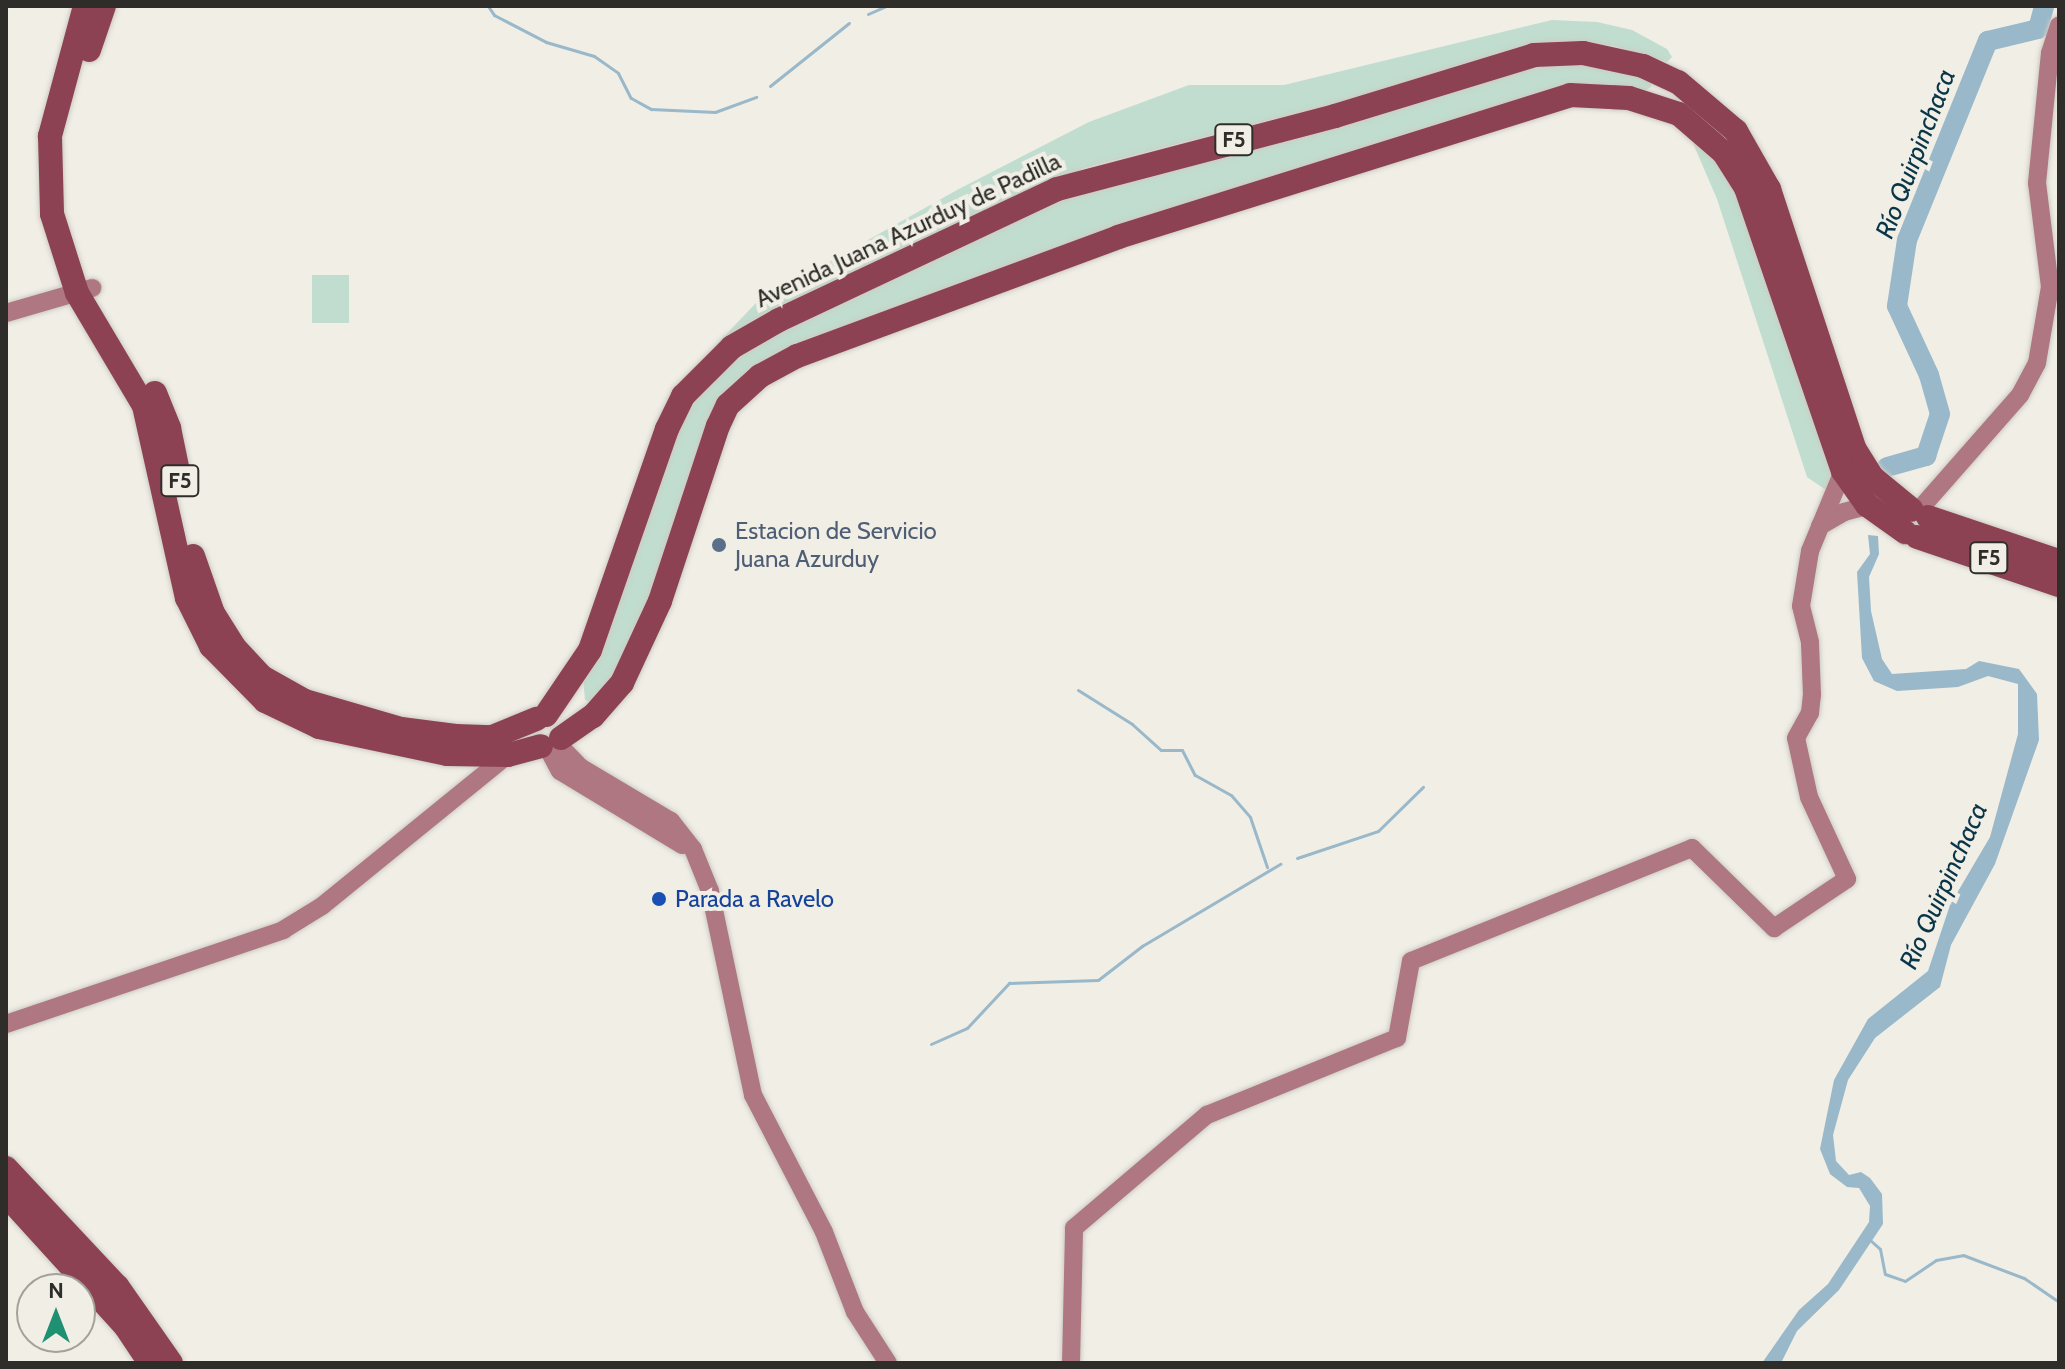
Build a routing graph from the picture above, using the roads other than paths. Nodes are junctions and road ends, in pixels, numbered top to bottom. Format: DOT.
graph roads {
  1 [pos="85,6"];
  2 [pos="104,6"];
  3 [pos="2059,25"];
  4 [pos="84,290"];
  5 [pos="6,313"];
  6 [pos="1843,471"];
  7 [pos="1867,505"];
  8 [pos="1916,518"];
  9 [pos="1819,527"];
  10 [pos="2059,561"];
  11 [pos="2059,585"];
  12 [pos="546,733"];
  13 [pos="508,755"];
  14 [pos="6,1024"];
  15 [pos="6,1168"];
  16 [pos="6,1195"];
  17 [pos="150,1363"];
  18 [pos="171,1363"];
  19 [pos="888,1363"];
  20 [pos="1071,1363"];
  1 -- 4 [label="highway, F5"];
  2 -- 4 [label="highway, F5"];
  3 -- 8 [label="street"];
  4 -- 5 [label="street"];
  4 -- 12 [label="highway, F5"];
  4 -- 13 [label="highway, F5"];
  6 -- 7 [label="highway, F5"];
  6 -- 9 [label="street"];
  6 -- 12 [label="highway, F5"];
  7 -- 8 [label="highway, F5"];
  7 -- 8 [label="street"];
  7 -- 9 [label="street"];
  8 -- 10 [label="highway, F5"];
  8 -- 11 [label="highway, F5"];
  8 -- 12 [label="highway, Avenida Juana Azurduy de Padilla / F5"];
  9 -- 20 [label="street"];
  12 -- 13 [label="highway, F5"];
  12 -- 19 [label="street"];
  13 -- 14 [label="street"];
  15 -- 18 [label="highway"];
  16 -- 17 [label="highway"];
}
